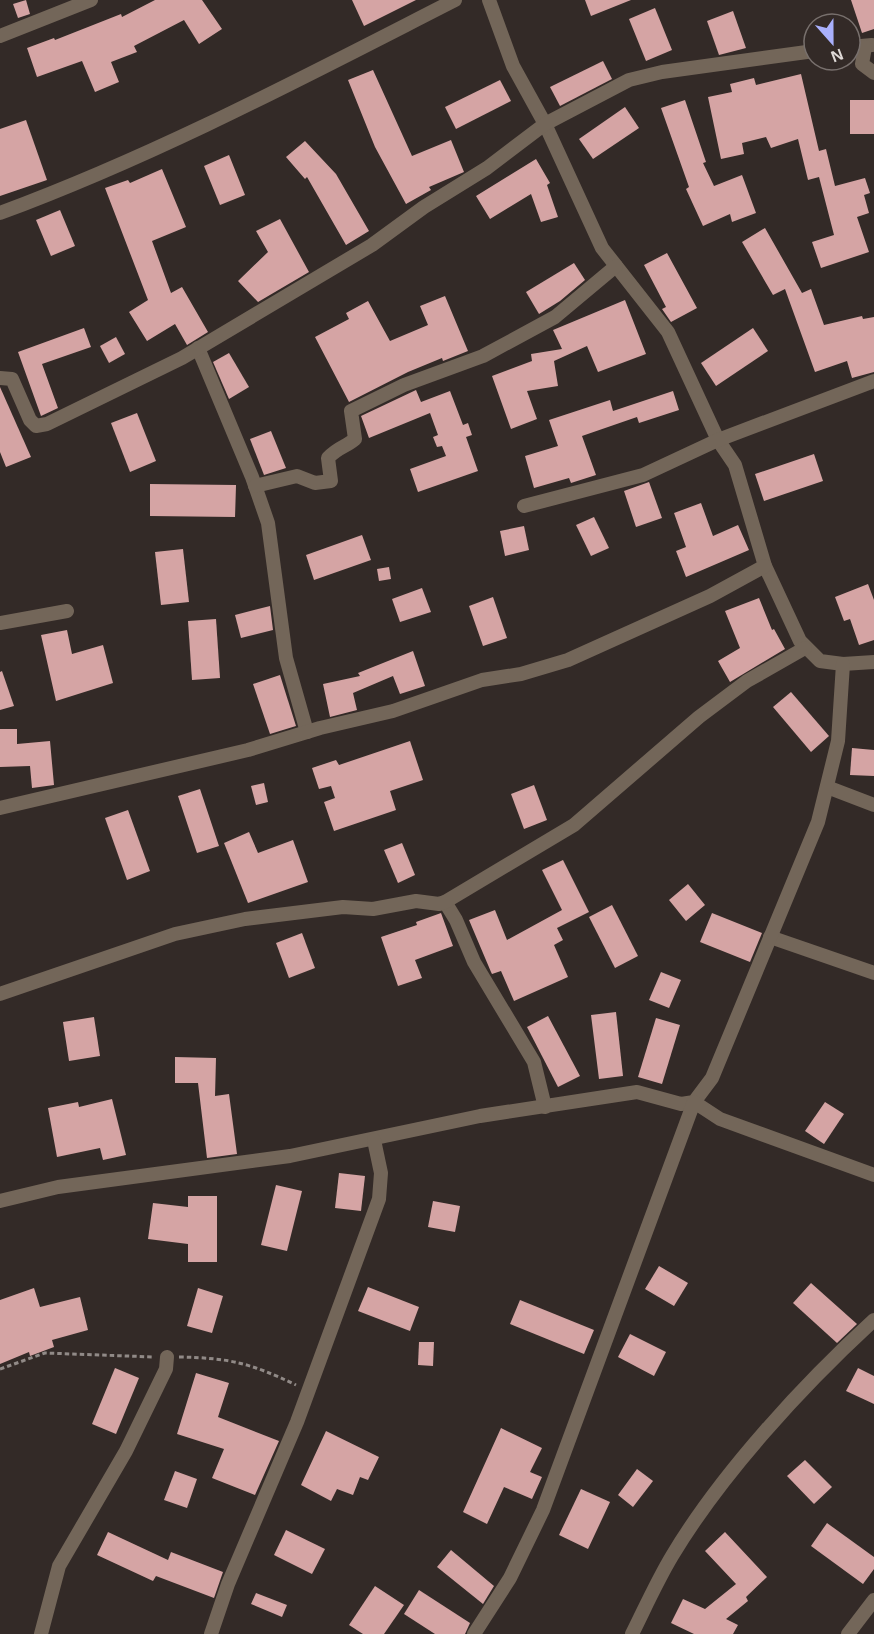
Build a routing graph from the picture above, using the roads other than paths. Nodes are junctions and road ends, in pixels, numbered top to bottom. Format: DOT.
graph roads {
  1 [pos="91,0"];
  2 [pos="455,0"];
  3 [pos="489,0"];
  4 [pos="0,36"];
  5 [pos="870,46"];
  6 [pos="802,53"];
  7 [pos="874,73"];
  8 [pos="545,124"];
  9 [pos="0,213"];
  10 [pos="616,266"];
  11 [pos="198,348"];
  12 [pos="0,378"];
  13 [pos="874,381"];
  14 [pos="718,440"];
  15 [pos="255,486"];
  16 [pos="525,506"];
  17 [pos="765,566"];
  18 [pos="67,611"];
  19 [pos="0,623"];
  20 [pos="805,648"];
  21 [pos="874,662"];
  22 [pos="843,664"];
  23 [pos="307,732"];
  24 [pos="827,787"];
  25 [pos="874,806"];
  26 [pos="0,808"];
  27 [pos="445,902"];
  28 [pos="770,937"];
  29 [pos="874,972"];
  30 [pos="0,994"];
  31 [pos="694,1102"];
  32 [pos="545,1107"];
  33 [pos="374,1140"];
  34 [pos="874,1175"];
  35 [pos="0,1201"];
  36 [pos="874,1320"];
  37 [pos="166,1357"];
  38 [pos="874,1600"];
  39 [pos="41,1634"];
  40 [pos="211,1634"];
  41 [pos="474,1634"];
  42 [pos="632,1634"];
  43 [pos="848,1634"];
  1 -- 4 [label="street"];
  2 -- 9 [label="street"];
  3 -- 8 [label="street"];
  5 -- 7 [label="street"];
  6 -- 8 [label="street"];
  8 -- 10 [label="street"];
  8 -- 11 [label="street"];
  10 -- 14 [label="street"];
  10 -- 15 [label="street"];
  11 -- 12 [label="street"];
  11 -- 15 [label="street"];
  13 -- 14 [label="street"];
  14 -- 16 [label="street"];
  14 -- 17 [label="street"];
  15 -- 23 [label="street"];
  17 -- 20 [label="street"];
  17 -- 23 [label="street"];
  18 -- 19 [label="street"];
  20 -- 22 [label="street"];
  20 -- 27 [label="street"];
  21 -- 22 [label="street"];
  22 -- 24 [label="street"];
  23 -- 26 [label="street"];
  24 -- 25 [label="street"];
  24 -- 28 [label="street"];
  27 -- 30 [label="street"];
  27 -- 32 [label="street"];
  28 -- 29 [label="street"];
  28 -- 31 [label="street"];
  31 -- 32 [label="street"];
  31 -- 34 [label="street"];
  31 -- 41 [label="street"];
  32 -- 33 [label="street"];
  33 -- 35 [label="street"];
  33 -- 40 [label="street"];
  36 -- 42 [label="street"];
  37 -- 39 [label="street"];
  38 -- 43 [label="street"];
}
